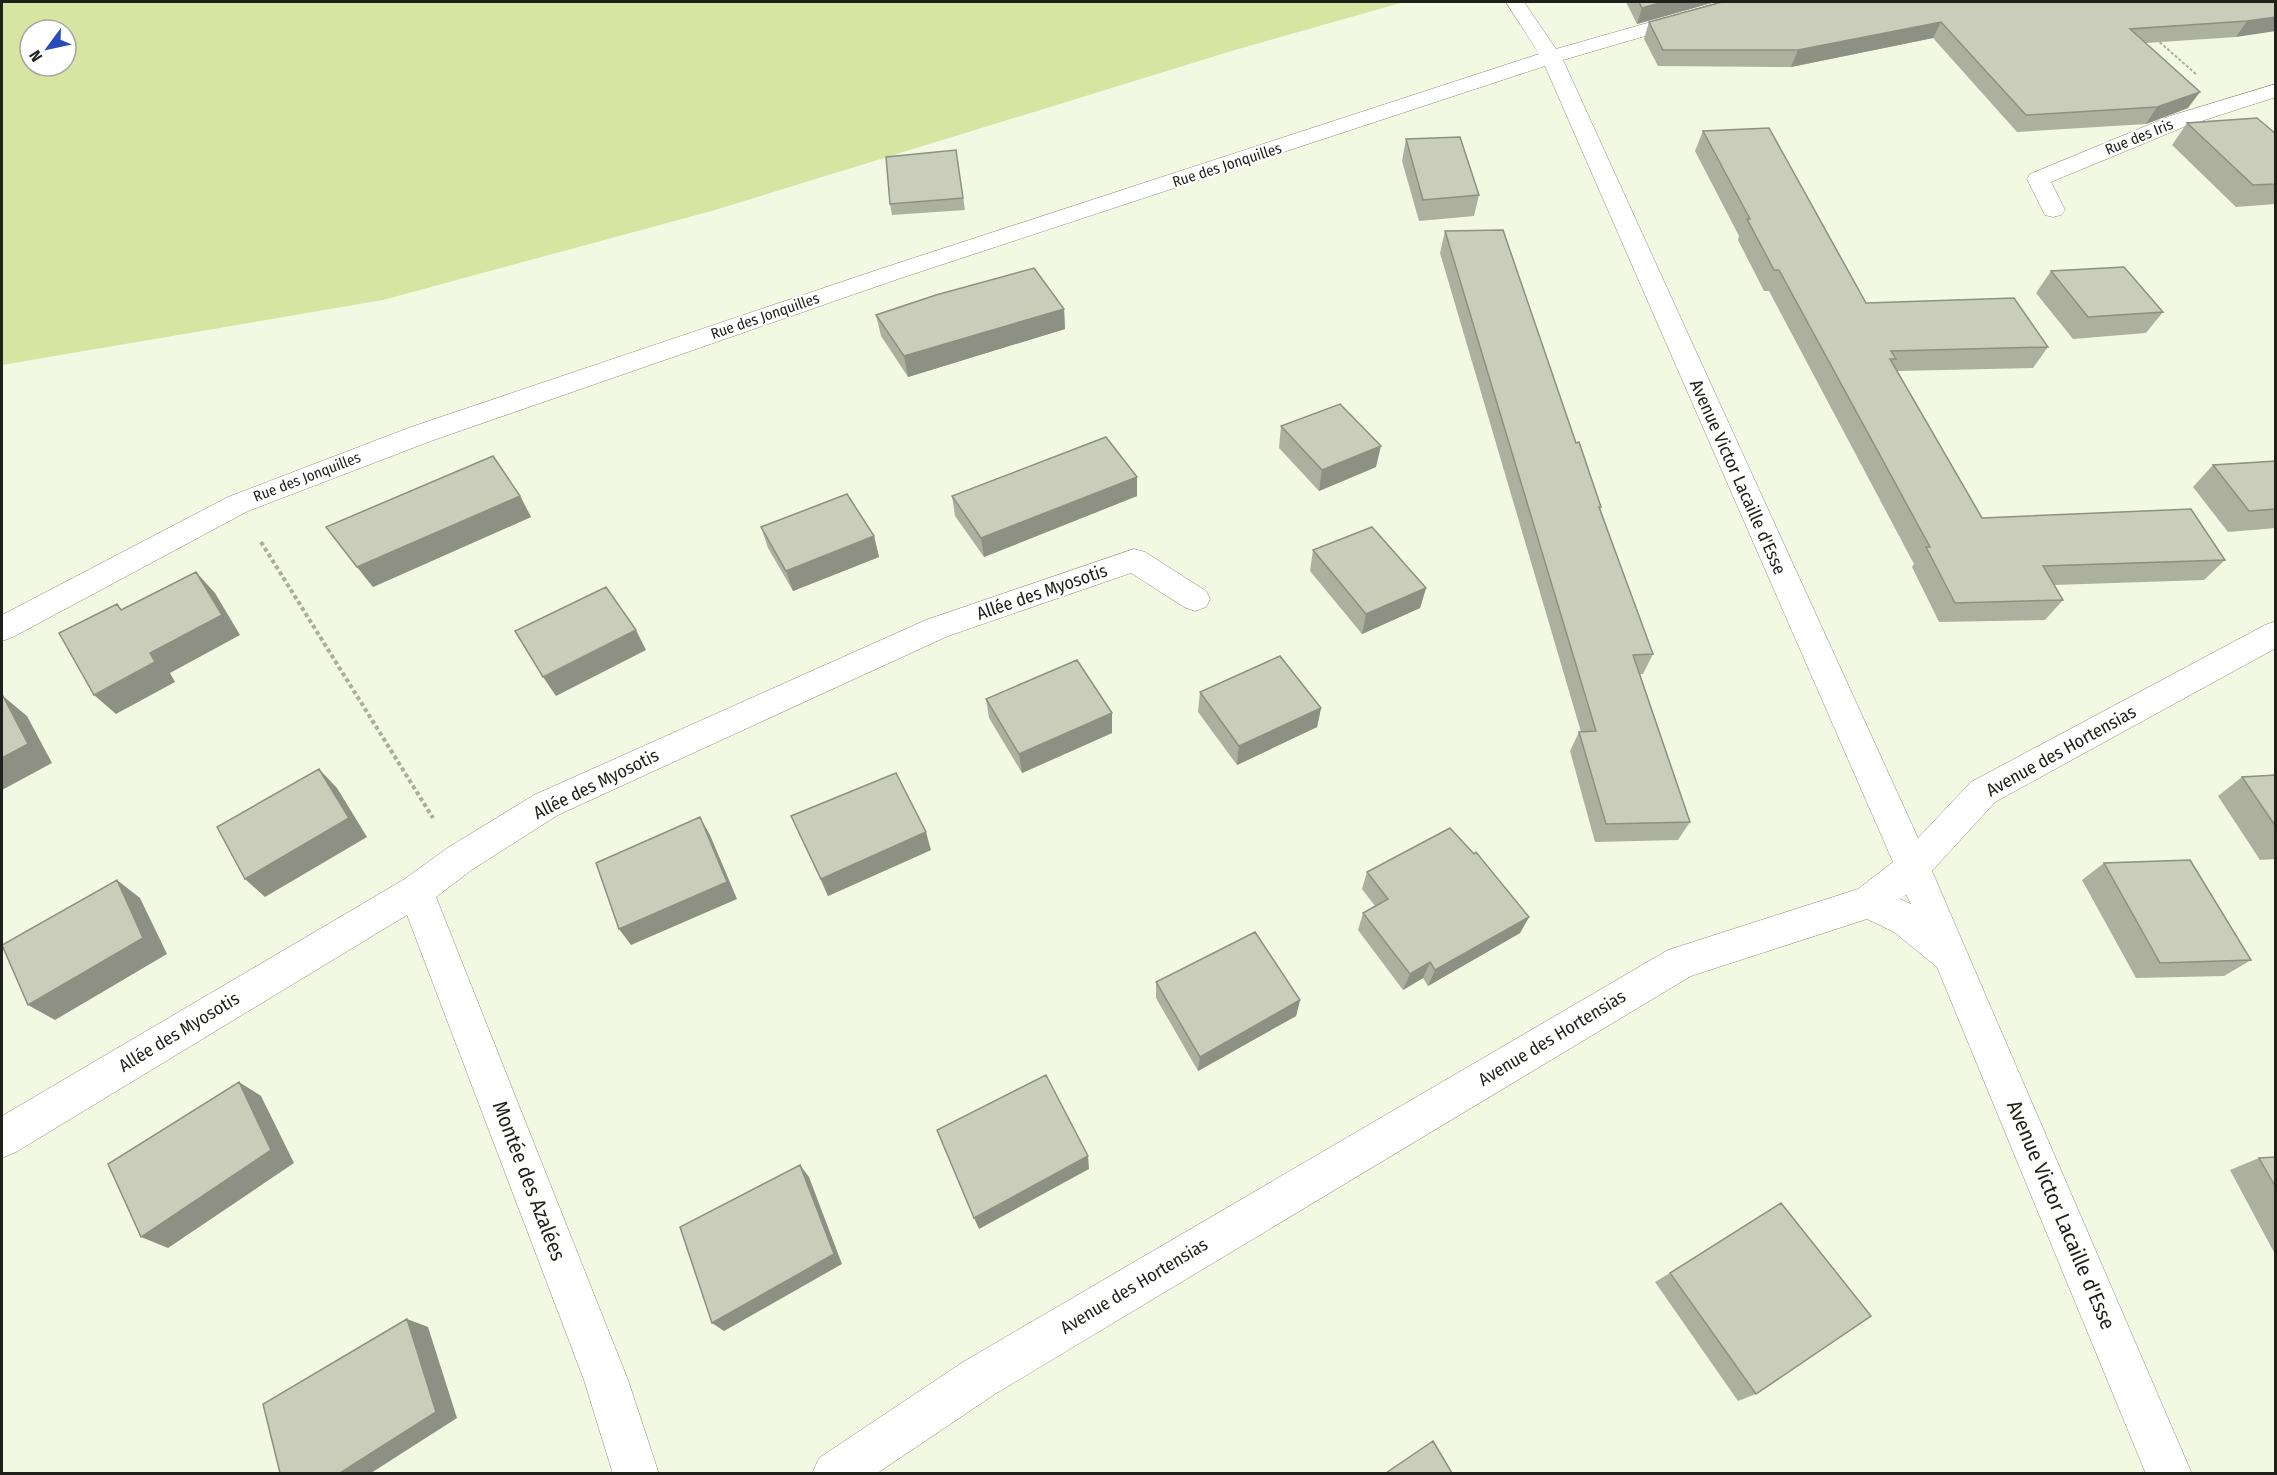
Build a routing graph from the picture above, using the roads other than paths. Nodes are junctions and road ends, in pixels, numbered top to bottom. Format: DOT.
graph roads {
  1 [pos="1515,2"];
  2 [pos="1741,2"];
  3 [pos="1551,57"];
  4 [pos="2276,90"];
  5 [pos="2053,210"];
  6 [pos="1195,599"];
  7 [pos="2,629"];
  8 [pos="2276,633"];
  9 [pos="1913,867"];
  10 [pos="416,891"];
  11 [pos="1869,902"];
  12 [pos="1951,957"];
  13 [pos="2,1138"];
  14 [pos="636,1473"];
  15 [pos="835,1473"];
  16 [pos="2169,1473"];
  1 -- 3 [label="street, Avenue Victor Lacaille d'Esse"];
  2 -- 3 [label="street, Rue des Jonquilles"];
  3 -- 7 [label="street, Rue des Jonquilles"];
  3 -- 9 [label="street, Avenue Victor Lacaille d'Esse"];
  4 -- 5 [label="street, Rue des Iris"];
  6 -- 10 [label="street, Allée des Myosotis"];
  8 -- 9 [label="street, Avenue des Hortensias"];
  9 -- 11 [label="street, Avenue des Hortensias"];
  9 -- 12 [label="street, Avenue Victor Lacaille d'Esse"];
  10 -- 13 [label="street, Allée des Myosotis"];
  10 -- 14 [label="street, Montée des Azalées"];
  11 -- 12 [label="street, Avenue Victor Lacaille d'Esse"];
  11 -- 15 [label="street, Avenue des Hortensias"];
  12 -- 16 [label="street, Avenue Victor Lacaille d'Esse"];
}
